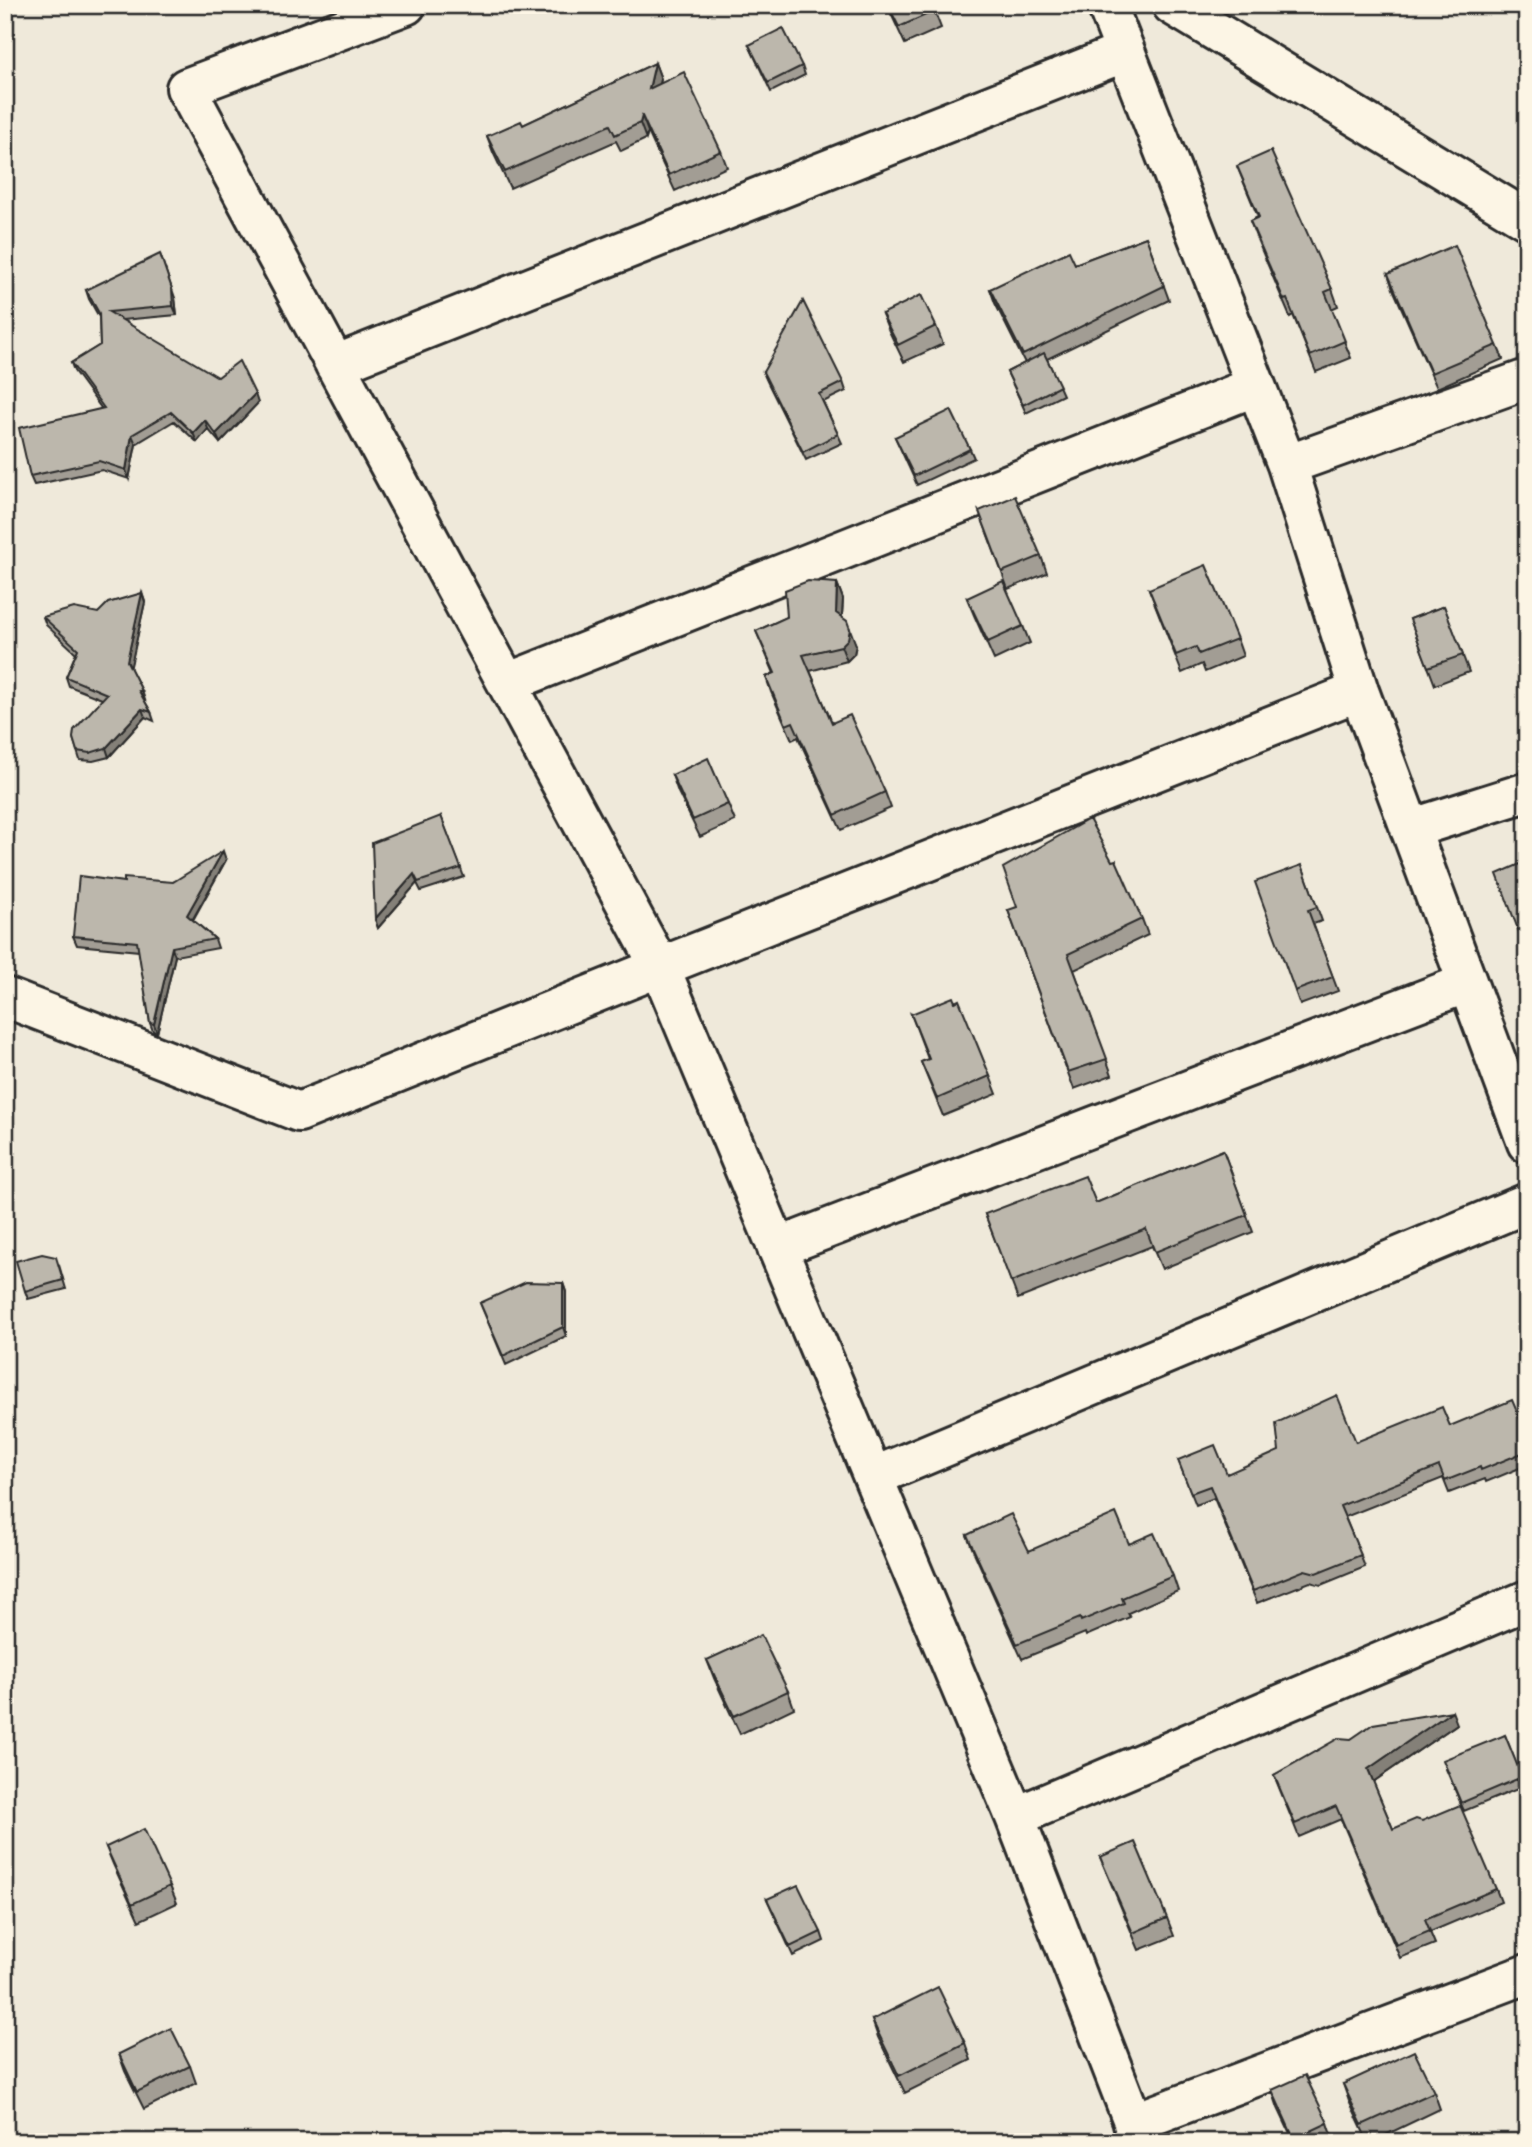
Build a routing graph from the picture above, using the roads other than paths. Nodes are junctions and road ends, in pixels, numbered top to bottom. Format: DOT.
graph roads {
  1 [pos="406,5"];
  2 [pos="1107,5"];
  3 [pos="1172,5"];
  4 [pos="1125,52"];
  5 [pos="1527,220"];
  6 [pos="335,365"];
  7 [pos="1527,379"];
  8 [pos="1256,386"];
  9 [pos="1287,465"];
  10 [pos="507,683"];
  11 [pos="1359,691"];
  12 [pos="1527,792"];
  13 [pos="1410,829"];
  14 [pos="660,967"];
  15 [pos="1467,983"];
  16 [pos="5,997"];
  17 [pos="1527,1143"];
  18 [pos="1527,1203"];
  19 [pos="777,1248"];
  20 [pos="873,1477"];
  21 [pos="1527,1600"];
  22 [pos="1015,1817"];
  23 [pos="1527,1974"];
  24 [pos="1137,2132"];
  1 -- 6 [label="street"];
  2 -- 4 [label="street"];
  3 -- 5 [label="street"];
  4 -- 6 [label="street"];
  4 -- 8 [label="street"];
  6 -- 10 [label="street"];
  7 -- 9 [label="street"];
  8 -- 9 [label="street"];
  8 -- 10 [label="street"];
  9 -- 11 [label="street"];
  10 -- 14 [label="street"];
  11 -- 13 [label="street"];
  11 -- 14 [label="street"];
  12 -- 13 [label="street"];
  13 -- 15 [label="street"];
  14 -- 16 [label="street"];
  14 -- 19 [label="street"];
  15 -- 17 [label="street"];
  15 -- 19 [label="street"];
  18 -- 20 [label="street"];
  19 -- 20 [label="street"];
  20 -- 22 [label="street"];
  21 -- 22 [label="street"];
  22 -- 24 [label="street"];
  23 -- 24 [label="street"];
}
